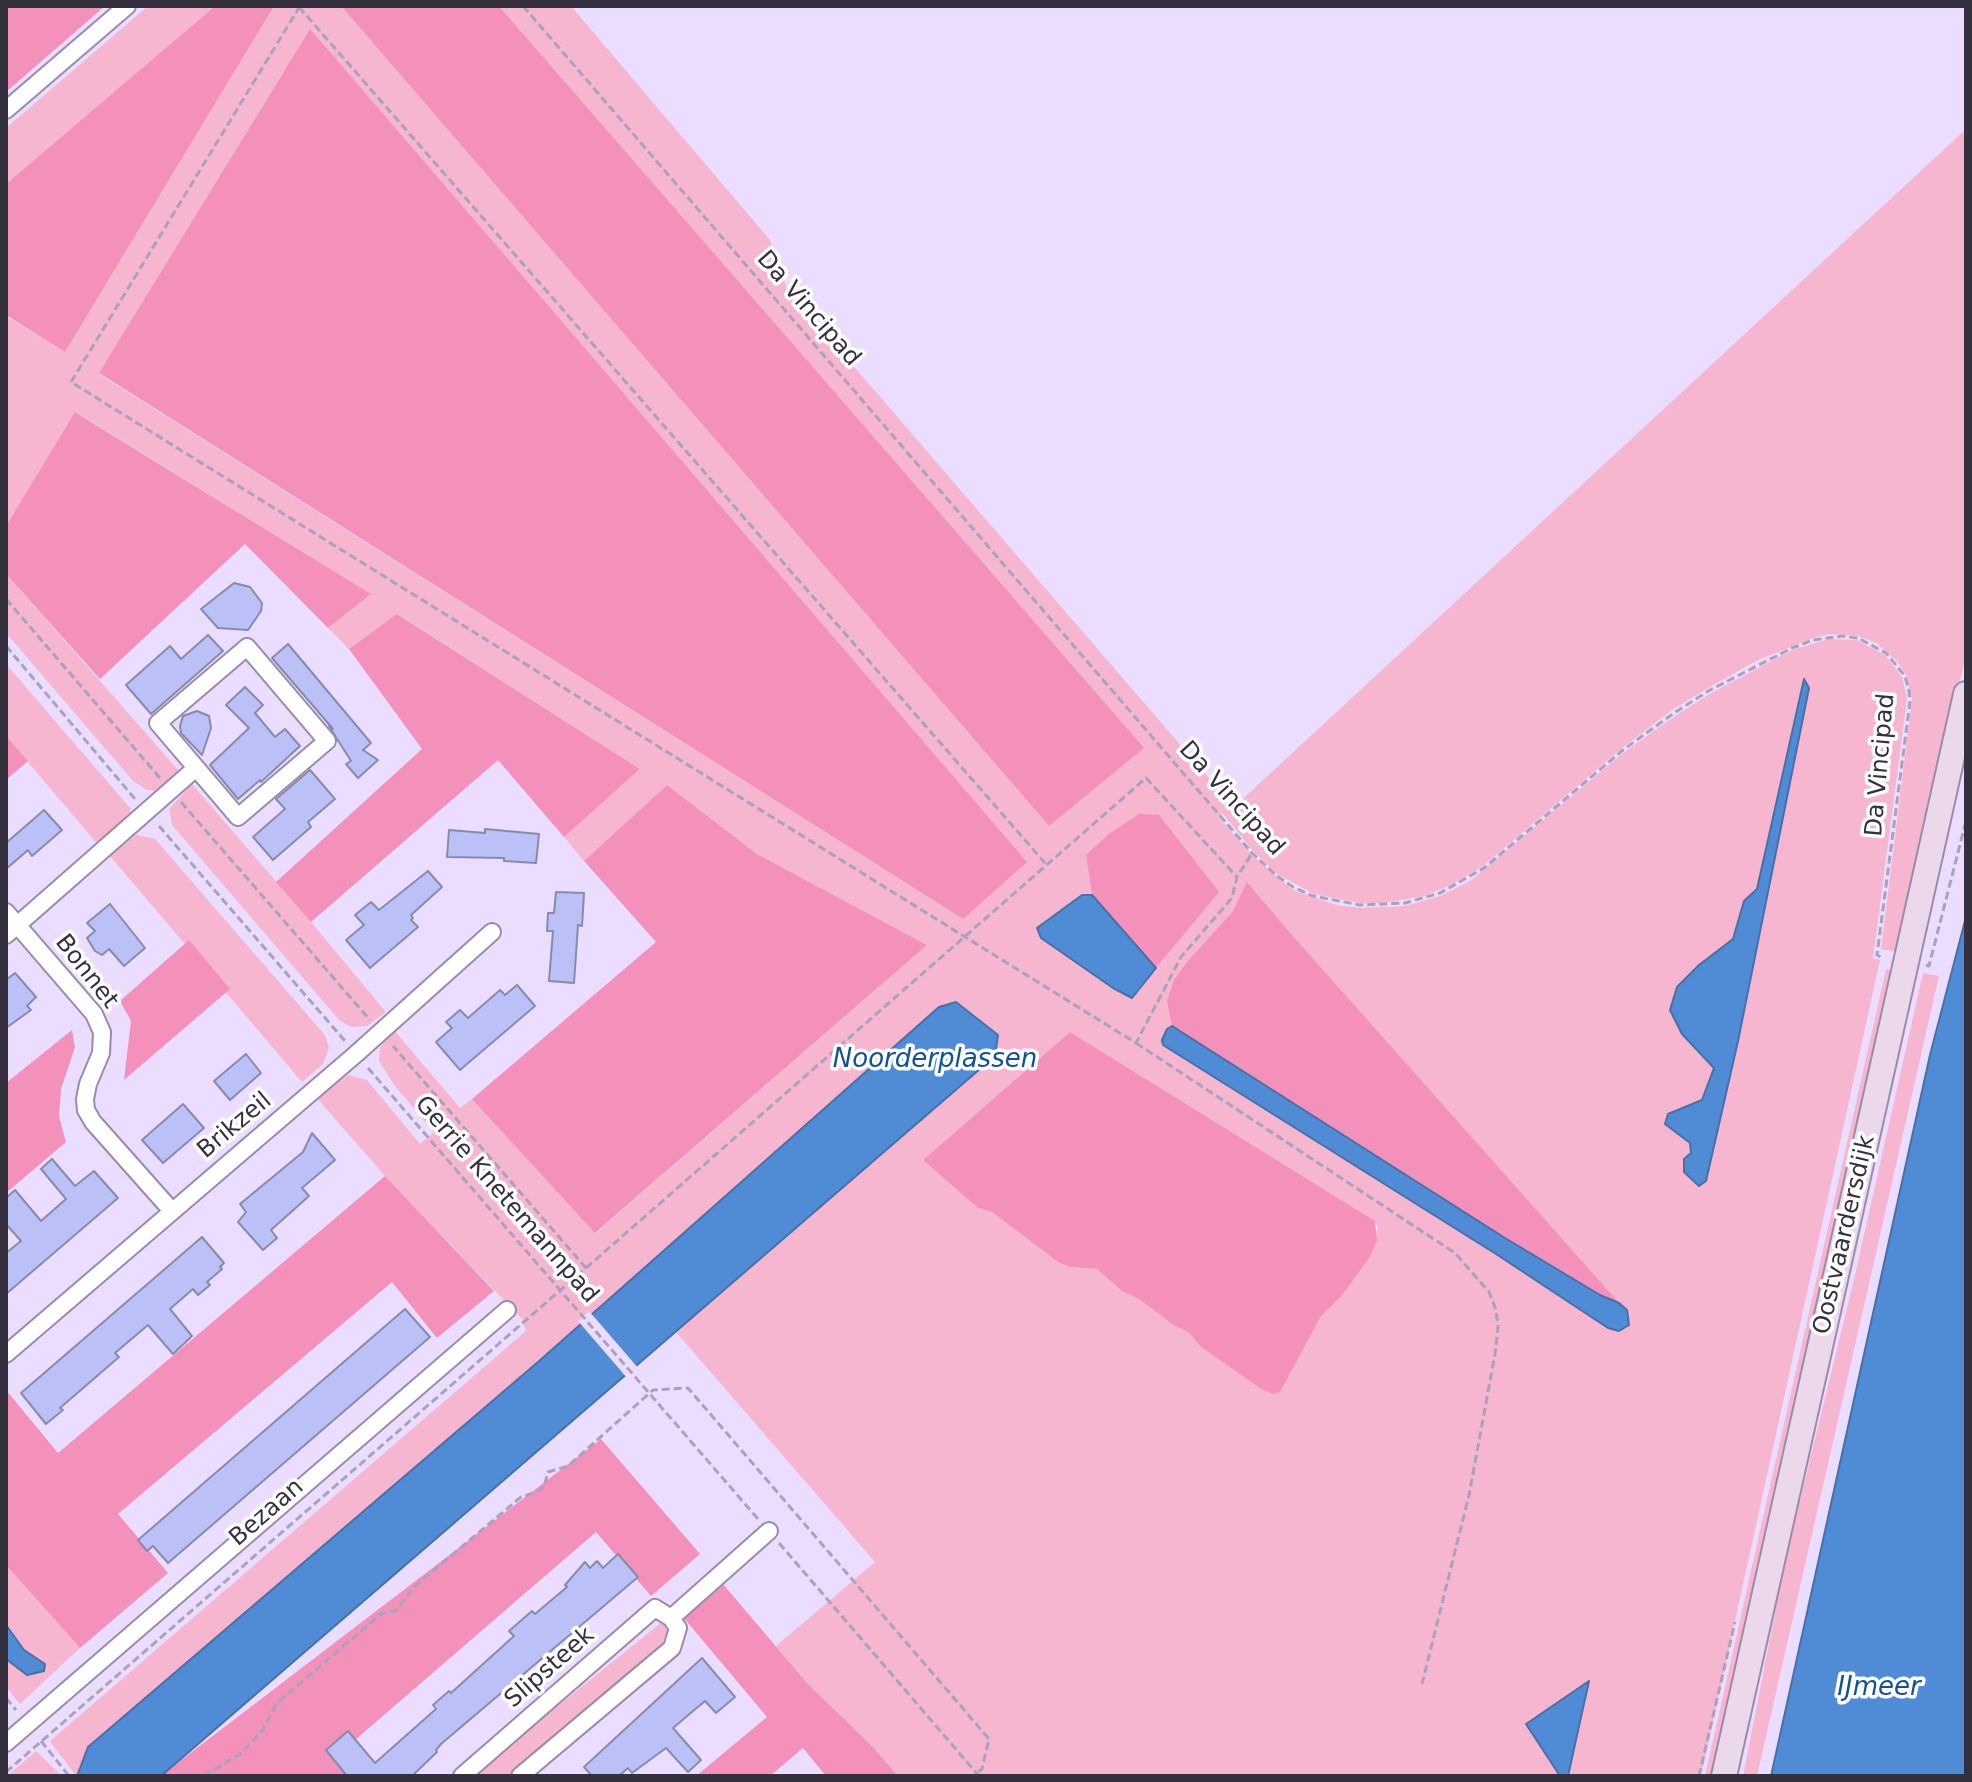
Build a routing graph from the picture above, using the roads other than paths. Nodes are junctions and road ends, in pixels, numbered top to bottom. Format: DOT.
graph roads {
  1 [pos="127,6"];
  2 [pos="6,110"];
  3 [pos="1966,694"];
  4 [pos="196,768"];
  5 [pos="10,924"];
  6 [pos="492,932"];
  7 [pos="172,1211"];
  8 [pos="507,1310"];
  9 [pos="6,1354"];
  10 [pos="769,1531"];
  11 [pos="671,1618"];
  12 [pos="6,1743"];
  13 [pos="462,1776"];
  14 [pos="520,1776"];
  15 [pos="1724,1776"];
  1 -- 2 [label="street"];
  3 -- 15 [label="main road, Oostvaardersdijk"];
  4 -- 4 [label="street"];
  4 -- 5 [label="street, Bonnet"];
  5 -- 7 [label="street, Bonnet"];
  6 -- 7 [label="street, Brikzeil"];
  7 -- 9 [label="street, Brikzeil"];
  8 -- 12 [label="street, Bezaan"];
  10 -- 11 [label="street"];
  11 -- 13 [label="street, Slipsteek"];
  11 -- 14 [label="street"];
}
